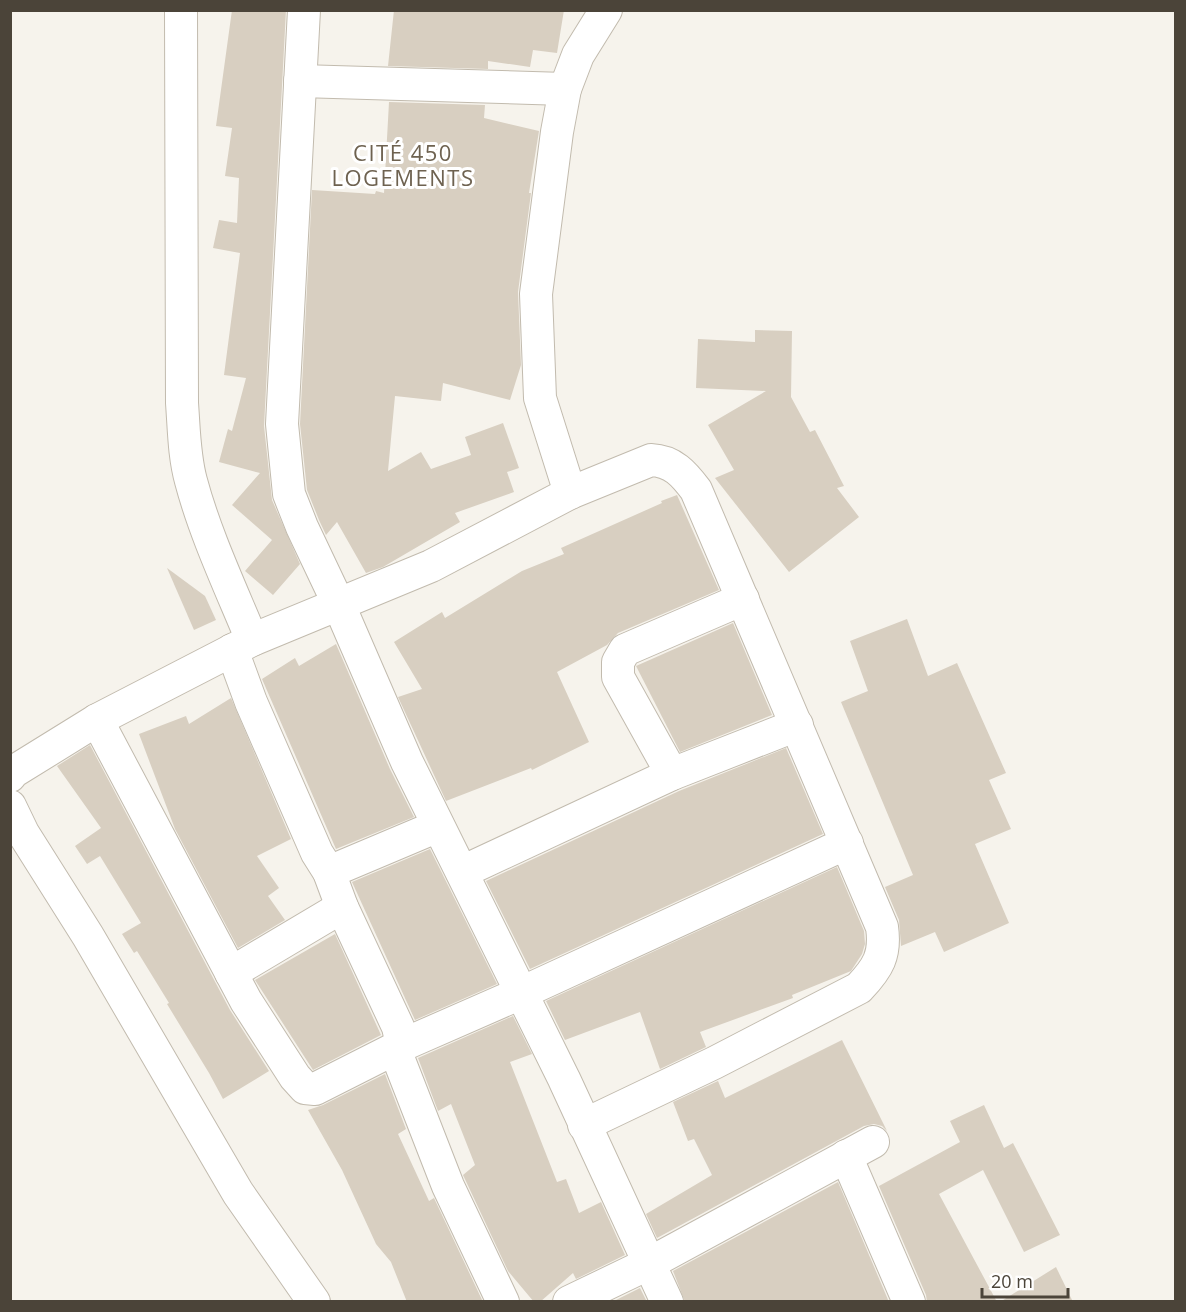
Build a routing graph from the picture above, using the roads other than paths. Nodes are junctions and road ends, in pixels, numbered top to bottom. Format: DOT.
graph roads {
  1 [pos="181,10"];
  2 [pos="304,10"];
  3 [pos="606,10"];
  4 [pos="300,81"];
  5 [pos="565,89"];
  6 [pos="570,493"];
  7 [pos="742,599"];
  8 [pos="339,604"];
  9 [pos="242,645"];
  10 [pos="97,720"];
  11 [pos="797,725"];
  12 [pos="672,774"];
  13 [pos="10,776"];
  14 [pos="10,806"];
  15 [pos="438,826"];
  16 [pos="847,843"];
  17 [pos="462,872"];
  18 [pos="329,873"];
  19 [pos="342,907"];
  20 [pos="231,973"];
  21 [pos="521,993"];
  22 [pos="400,1046"];
  23 [pos="584,1125"];
  24 [pos="650,1263"];
  25 [pos="314,1302"];
  26 [pos="503,1302"];
  27 [pos="569,1302"];
  28 [pos="667,1302"];
  29 [pos="909,1302"];
  1 -- 9 [label="street"];
  2 -- 4 [label="street"];
  3 -- 5 [label="street"];
  4 -- 5 [label="street"];
  4 -- 8 [label="street"];
  5 -- 6 [label="street"];
  6 -- 7 [label="street"];
  6 -- 8 [label="street"];
  7 -- 11 [label="street"];
  7 -- 12 [label="street"];
  8 -- 9 [label="street"];
  8 -- 15 [label="street"];
  9 -- 10 [label="street"];
  9 -- 18 [label="street"];
  10 -- 13 [label="street"];
  10 -- 20 [label="street"];
  11 -- 12 [label="street"];
  11 -- 16 [label="street"];
  12 -- 17 [label="street"];
  14 -- 25 [label="street"];
  15 -- 17 [label="street"];
  15 -- 18 [label="street"];
  16 -- 21 [label="street"];
  16 -- 23 [label="street"];
  17 -- 21 [label="street"];
  18 -- 19 [label="street"];
  19 -- 20 [label="street"];
  19 -- 22 [label="street"];
  20 -- 22 [label="street"];
  21 -- 22 [label="street"];
  21 -- 23 [label="street"];
  22 -- 26 [label="street"];
  23 -- 24 [label="street"];
  24 -- 27 [label="street"];
  24 -- 28 [label="street"];
  24 -- 29 [label="street"];
}
